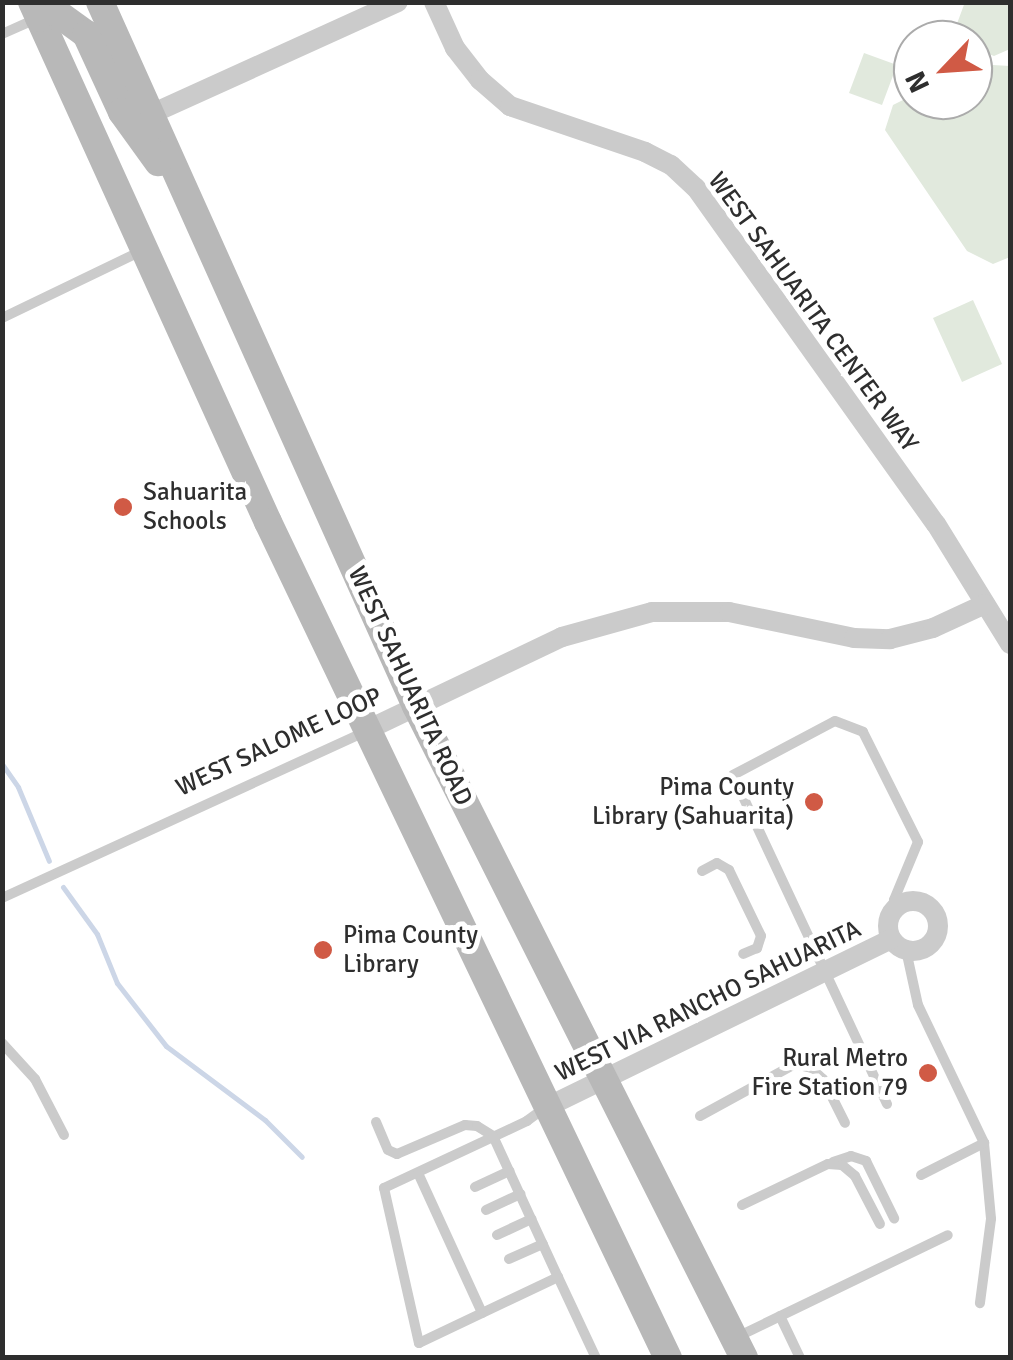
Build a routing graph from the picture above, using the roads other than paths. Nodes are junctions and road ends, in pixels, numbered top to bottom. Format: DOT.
graph roads {
  1 [pos="100,2"];
  2 [pos="398,2"];
  3 [pos="434,2"];
  4 [pos="36,10"];
  5 [pos="2,34"];
  6 [pos="149,115"];
  7 [pos="187,199"];
  8 [pos="146,249"];
  9 [pos="2,318"];
  10 [pos="985,604"];
  11 [pos="1010,644"];
  12 [pos="416,706"];
  13 [pos="367,730"];
  14 [pos="702,871"];
  15 [pos="2,898"];
  16 [pos="900,905"];
  17 [pos="899,944"];
  18 [pos="743,954"];
  19 [pos="827,972"];
  20 [pos="2,1043"];
  21 [pos="602,1082"];
  22 [pos="887,1104"];
  23 [pos="546,1107"];
  24 [pos="700,1116"];
  25 [pos="376,1122"];
  26 [pos="845,1124"];
  27 [pos="64,1135"];
  28 [pos="493,1136"];
  29 [pos="984,1143"];
  30 [pos="828,1164"];
  31 [pos="509,1170"];
  32 [pos="418,1173"];
  33 [pos="920,1175"];
  34 [pos="475,1187"];
  35 [pos="520,1194"];
  36 [pos="742,1205"];
  37 [pos="486,1210"];
  38 [pos="894,1218"];
  39 [pos="531,1219"];
  40 [pos="880,1224"];
  41 [pos="498,1235"];
  42 [pos="948,1235"];
  43 [pos="543,1244"];
  44 [pos="509,1260"];
  45 [pos="558,1277"];
  46 [pos="980,1303"];
  47 [pos="482,1314"];
  48 [pos="780,1316"];
  49 [pos="419,1343"];
  50 [pos="739,1348"];
  51 [pos="426,1358"];
  52 [pos="596,1358"];
  53 [pos="668,1358"];
  54 [pos="800,1358"];
  1 -- 6 [label="main road, WEST SAHUARITA ROAD"];
  2 -- 6 [label="street"];
  3 -- 10 [label="street, WEST SAHUARITA CENTER WAY"];
  4 -- 5 [label="lane"];
  4 -- 7 [label="main road"];
  4 -- 8 [label="main road"];
  6 -- 7 [label="main road, WEST SAHUARITA ROAD"];
  7 -- 12 [label="main road, WEST SAHUARITA ROAD"];
  8 -- 9 [label="lane"];
  8 -- 13 [label="main road"];
  10 -- 11 [label="street, WEST SAHUARITA CENTER WAY"];
  10 -- 12 [label="street, WEST SALOME LOOP"];
  12 -- 13 [label="street, WEST SALOME LOOP"];
  12 -- 21 [label="main road, WEST SAHUARITA ROAD"];
  13 -- 15 [label="lane, WEST SALOME LOOP"];
  13 -- 23 [label="main road"];
  14 -- 18 [label="lane"];
  16 -- 17 [label="street, WEST VIA RANCHO SAHUARITA"];
  16 -- 17 [label="street, WEST VIA RANCHO SAHUARITA"];
  16 -- 19 [label="lane"];
  17 -- 19 [label="street, WEST VIA RANCHO SAHUARITA"];
  17 -- 29 [label="lane"];
  19 -- 21 [label="street, WEST VIA RANCHO SAHUARITA"];
  19 -- 22 [label="lane"];
  20 -- 27 [label="lane"];
  21 -- 23 [label="street, WEST VIA RANCHO SAHUARITA"];
  21 -- 50 [label="main road, WEST SAHUARITA ROAD"];
  23 -- 28 [label="lane"];
  23 -- 53 [label="main road"];
  24 -- 26 [label="lane"];
  25 -- 28 [label="lane"];
  28 -- 31 [label="lane"];
  28 -- 32 [label="lane"];
  29 -- 33 [label="lane"];
  29 -- 46 [label="lane"];
  30 -- 36 [label="lane"];
  30 -- 38 [label="lane"];
  30 -- 40 [label="lane"];
  31 -- 34 [label="lane"];
  31 -- 35 [label="lane"];
  32 -- 47 [label="lane"];
  32 -- 49 [label="lane"];
  35 -- 37 [label="lane"];
  35 -- 39 [label="lane"];
  39 -- 41 [label="lane"];
  39 -- 43 [label="lane"];
  42 -- 48 [label="lane"];
  43 -- 44 [label="lane"];
  43 -- 45 [label="lane"];
  45 -- 47 [label="lane"];
  45 -- 52 [label="lane"];
  47 -- 49 [label="lane"];
  48 -- 50 [label="lane"];
  48 -- 54 [label="lane"];
  49 -- 51 [label="lane"];
}
